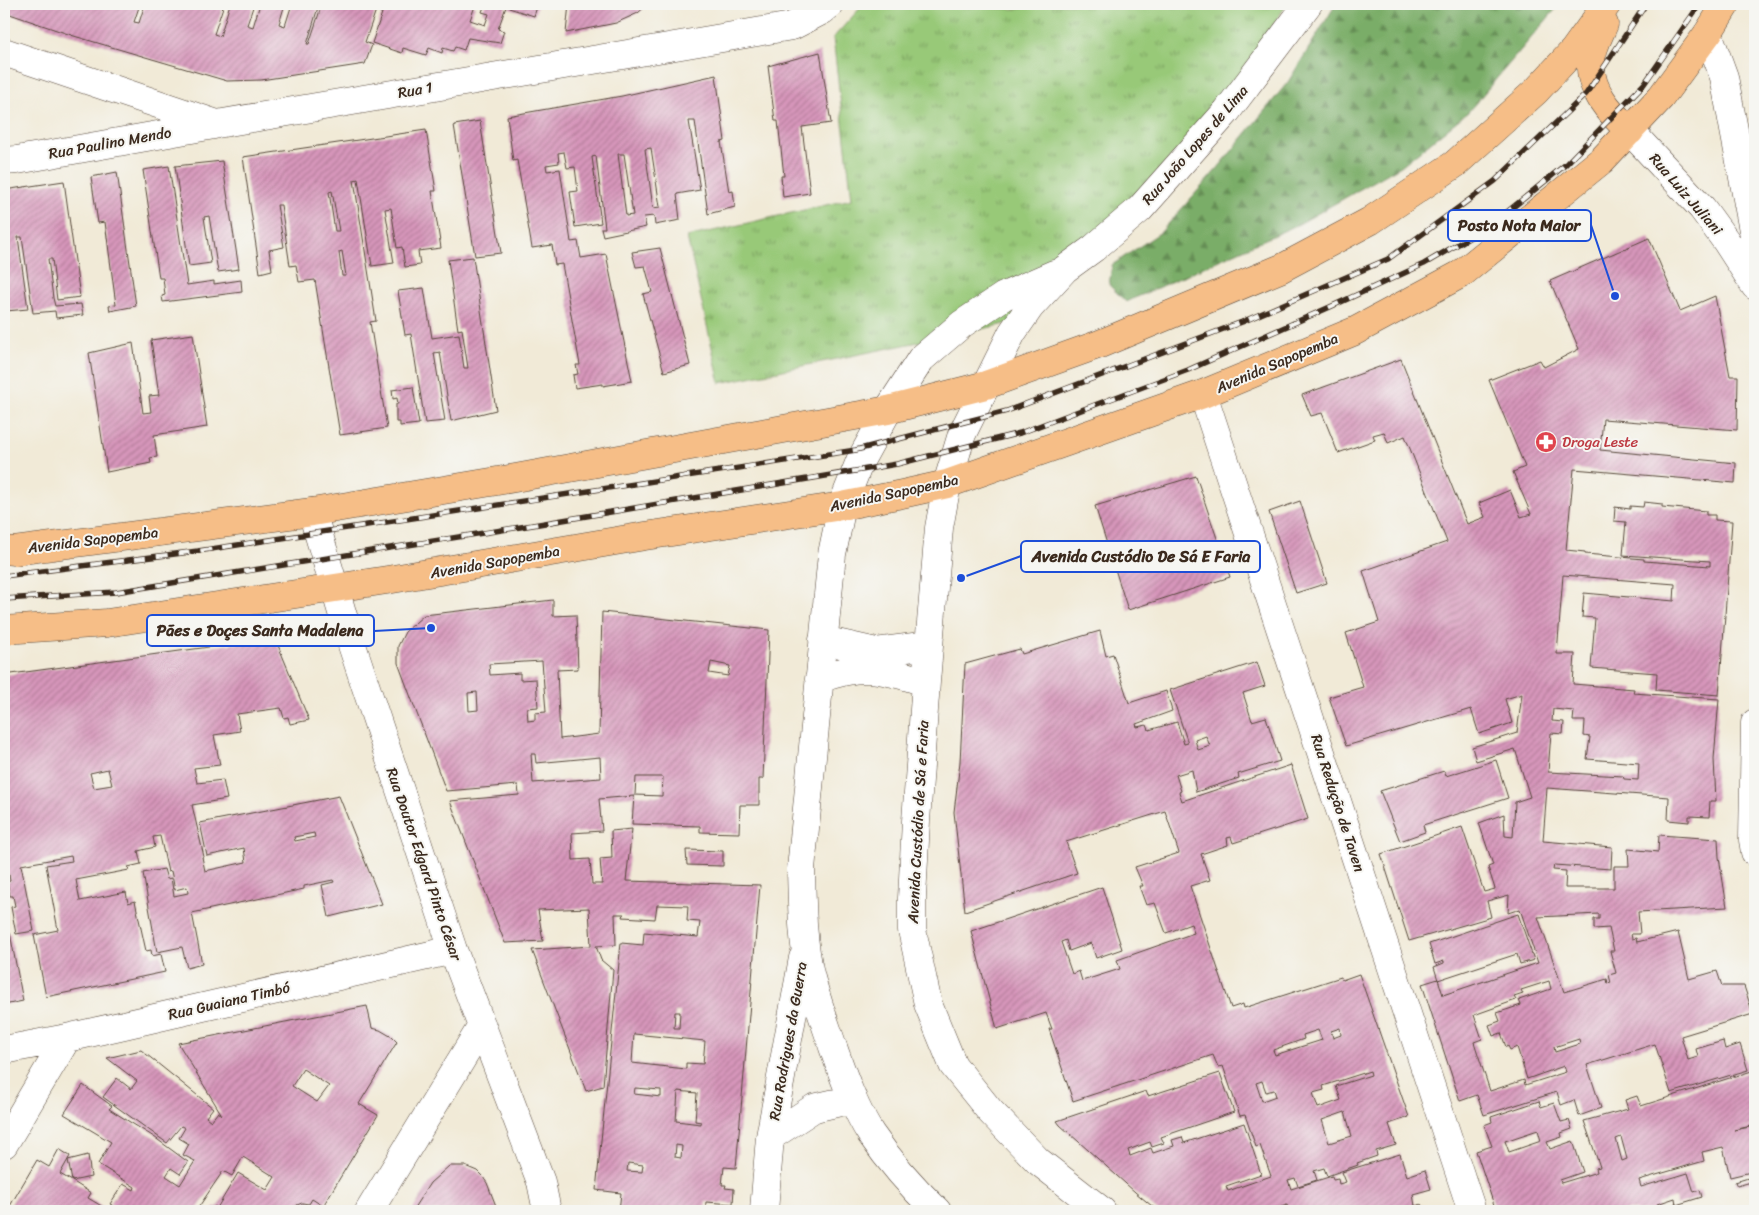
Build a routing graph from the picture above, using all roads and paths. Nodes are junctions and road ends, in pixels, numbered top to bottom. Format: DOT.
graph roads {
  1 [pos="830,4"];
  2 [pos="1308,4"];
  3 [pos="1607,4"];
  4 [pos="1612,4"];
  5 [pos="1726,4"];
  6 [pos="1708,33"];
  7 [pos="4,52"];
  8 [pos="217,124"];
  9 [pos="1630,131"];
  10 [pos="4,161"];
  11 [pos="1755,241"];
  12 [pos="1065,269"];
  13 [pos="1755,286"];
  14 [pos="986,385"];
  15 [pos="1203,394"];
  16 [pos="888,410"];
  17 [pos="947,484"];
  18 [pos="842,506"];
  19 [pos="312,512"];
  20 [pos="4,550"];
  21 [pos="334,588"];
  22 [pos="4,630"];
  23 [pos="823,640"];
  24 [pos="928,645"];
  25 [pos="819,679"];
  26 [pos="926,682"];
  27 [pos="1755,723"];
  28 [pos="1755,852"];
  29 [pos="805,945"];
  30 [pos="453,950"];
  31 [pos="482,1026"];
  32 [pos="67,1038"];
  33 [pos="4,1050"];
  34 [pos="853,1099"];
  35 [pos="770,1136"];
  36 [pos="4,1144"];
  37 [pos="369,1211"];
  38 [pos="547,1211"];
  39 [pos="764,1211"];
  40 [pos="937,1211"];
  41 [pos="1102,1211"];
  42 [pos="1472,1211"];
  1 -- 8 [label="street, Rua 1"];
  2 -- 12 [label="street, Rua João Lopes de Lima"];
  3 -- 14 [label="main road, Avenida Sapopemba"];
  4 -- 9 [label="main road"];
  5 -- 6 [label="main road, Avenida Sapopemba"];
  6 -- 9 [label="main road, Avenida Sapopemba"];
  6 -- 11 [label="street"];
  7 -- 8 [label="street, Rua 1"];
  8 -- 10 [label="street, Rua Paulino Mendo"];
  9 -- 13 [label="street, Rua Luiz Juliani"];
  9 -- 15 [label="main road, Avenida Sapopemba"];
  12 -- 14 [label="street, Rua João Lopes de Lima"];
  12 -- 16 [label="street, Rua João Lopes de Lima"];
  14 -- 16 [label="main road, Avenida Sapopemba"];
  14 -- 17 [label="street, Rua João Lopes de Lima"];
  15 -- 17 [label="main road, Avenida Sapopemba"];
  15 -- 42 [label="street, Rua Redução de Taven"];
  16 -- 18 [label="street, Rua João Lopes de Lima"];
  16 -- 19 [label="main road, Avenida Sapopemba"];
  17 -- 18 [label="main road, Avenida Sapopemba"];
  17 -- 24 [label="street, Avenida Custódio de Sá e Faria"];
  18 -- 21 [label="main road, Avenida Sapopemba"];
  18 -- 23 [label="street"];
  19 -- 20 [label="main road, Avenida Sapopemba"];
  19 -- 21 [label="street, Rua Doutor Edgard Pinto César"];
  21 -- 22 [label="main road, Avenida Sapopemba"];
  21 -- 30 [label="street, Rua Doutor Edgard Pinto César"];
  23 -- 24 [label="street"];
  23 -- 25 [label="street"];
  24 -- 26 [label="street, Avenida Custódio de Sá e Faria"];
  25 -- 26 [label="street"];
  25 -- 29 [label="street"];
  26 -- 41 [label="street, Avenida Custódio de Sá e Faria"];
  27 -- 28 [label="street"];
  29 -- 34 [label="street"];
  29 -- 35 [label="street, Rua Rodrigues da Guerra"];
  30 -- 31 [label="street, Rua Doutor Edgard Pinto César"];
  30 -- 32 [label="street, Rua Guaiana Timbó"];
  31 -- 37 [label="street"];
  31 -- 38 [label="street, Rua Doutor Edgard Pinto César"];
  32 -- 33 [label="street, Rua Guaiana Timbó"];
  32 -- 36 [label="street"];
  34 -- 35 [label="street, Rua Rodrigues da Guerra"];
  34 -- 40 [label="street"];
  35 -- 39 [label="street, Rua Rodrigues da Guerra"];
}
